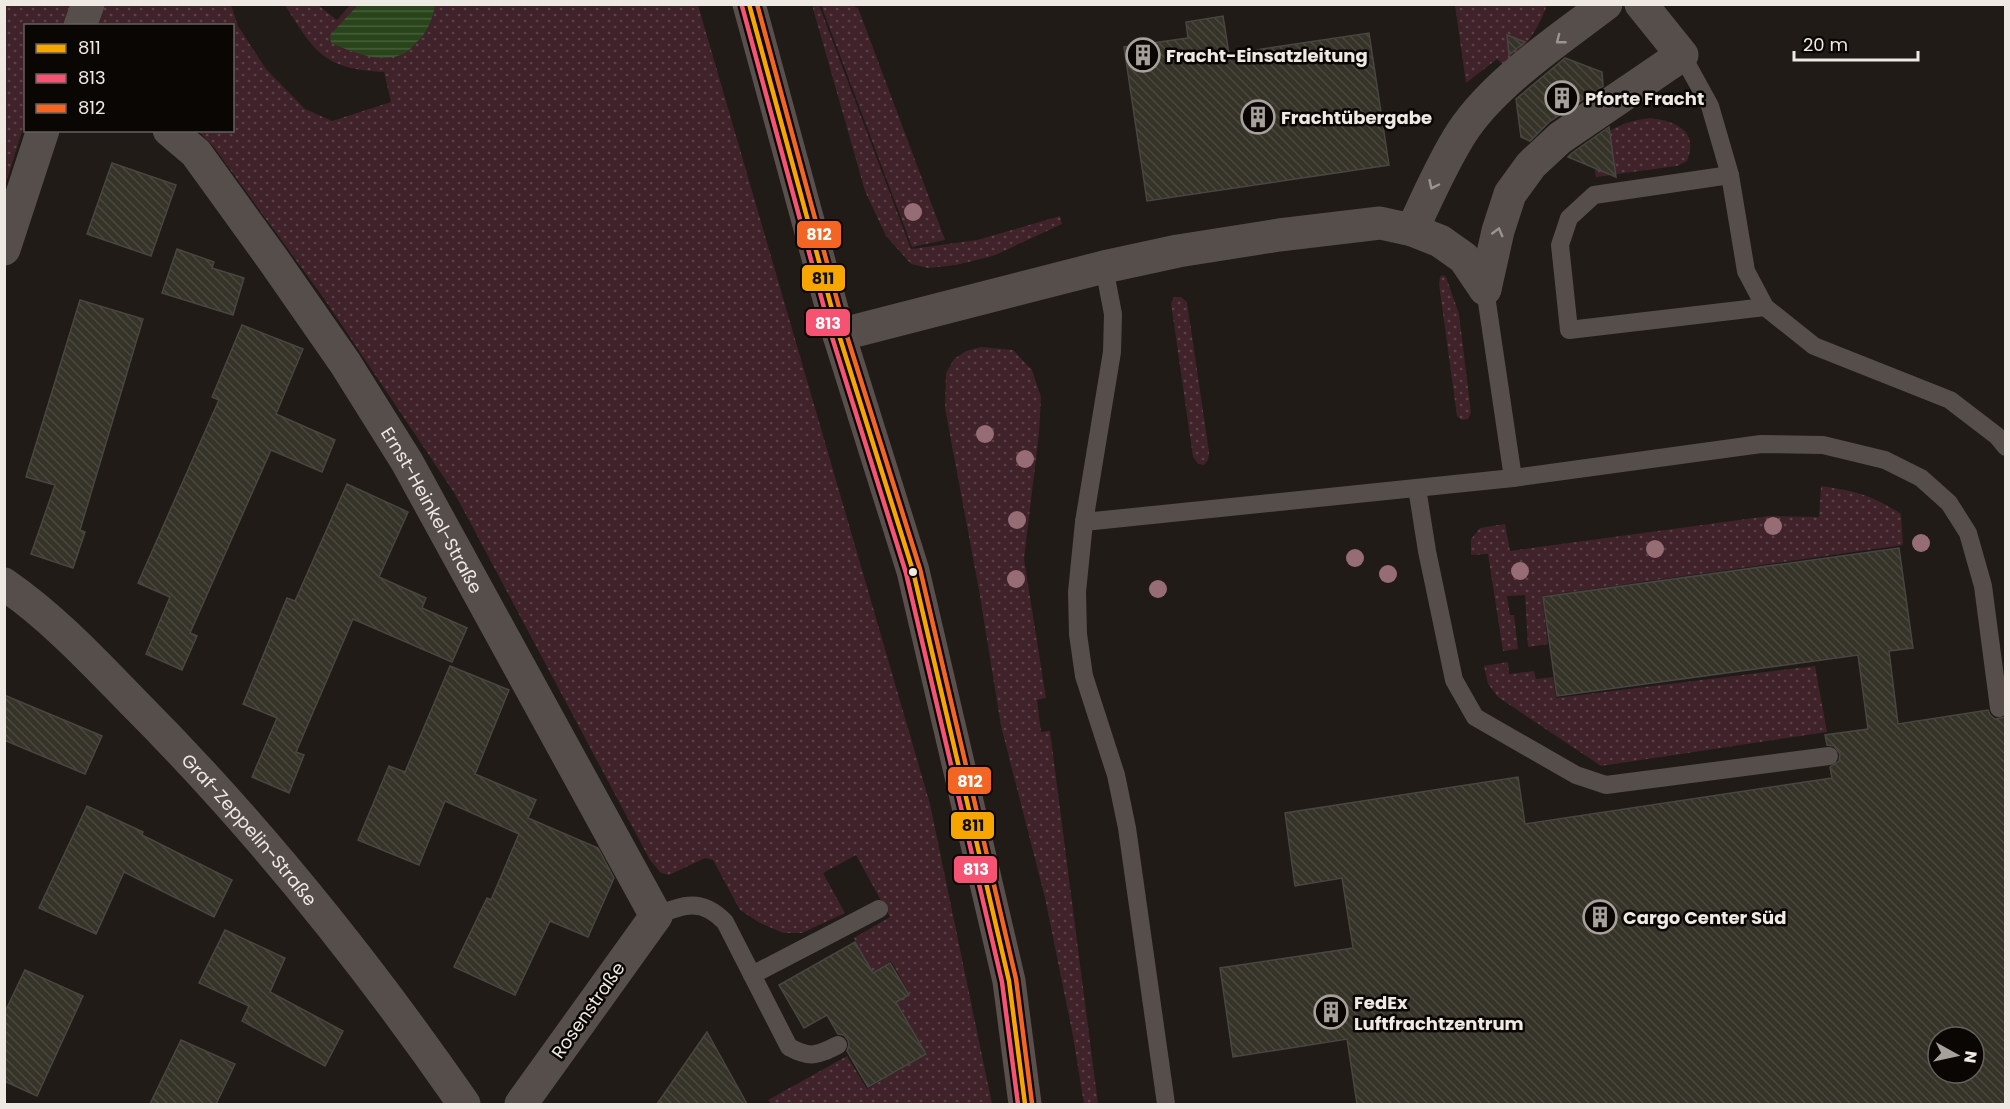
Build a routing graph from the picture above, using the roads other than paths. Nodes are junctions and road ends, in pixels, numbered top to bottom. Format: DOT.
graph roads {
  1 [pos="88,4"];
  2 [pos="749,4"];
  3 [pos="1606,4"];
  4 [pos="1641,4"];
  5 [pos="81,24"];
  6 [pos="1682,55"];
  7 [pos="42,132"];
  8 [pos="171,132"];
  9 [pos="1730,175"];
  10 [pos="1413,230"];
  11 [pos="4,249"];
  12 [pos="1104,267"];
  13 [pos="1485,289"];
  14 [pos="1764,307"];
  15 [pos="839,334"];
  16 [pos="2006,447"];
  17 [pos="1513,478"];
  18 [pos="1417,488"];
  19 [pos="1084,522"];
  20 [pos="4,584"];
  21 [pos="1999,708"];
  22 [pos="1829,756"];
  23 [pos="879,909"];
  24 [pos="656,915"];
  25 [pos="752,975"];
  26 [pos="838,1045"];
  27 [pos="464,1104"];
  28 [pos="521,1104"];
  29 [pos="1025,1104"];
  30 [pos="1166,1104"];
  1 -- 5 [label="street"];
  2 -- 15 [label="main road"];
  3 -- 10 [label="street, one-way"];
  4 -- 6 [label="street"];
  6 -- 9 [label="lane"];
  13 -- 6 [label="street, one-way"];
  7 -- 11 [label="street"];
  8 -- 24 [label="street, Ernst-Heinkel-Straße"];
  9 -- 14 [label="lane"];
  9 -- 14 [label="lane"];
  10 -- 12 [label="street"];
  10 -- 13 [label="street"];
  12 -- 15 [label="street"];
  12 -- 19 [label="lane"];
  13 -- 17 [label="lane"];
  14 -- 16 [label="lane"];
  15 -- 29 [label="main road"];
  17 -- 18 [label="lane"];
  17 -- 21 [label="lane"];
  18 -- 19 [label="lane"];
  18 -- 22 [label="lane"];
  19 -- 30 [label="lane"];
  20 -- 27 [label="street, Graf-Zeppelin-Straße"];
  23 -- 25 [label="lane"];
  24 -- 25 [label="lane"];
  24 -- 28 [label="street, Rosenstraße"];
  25 -- 26 [label="lane"];
}
